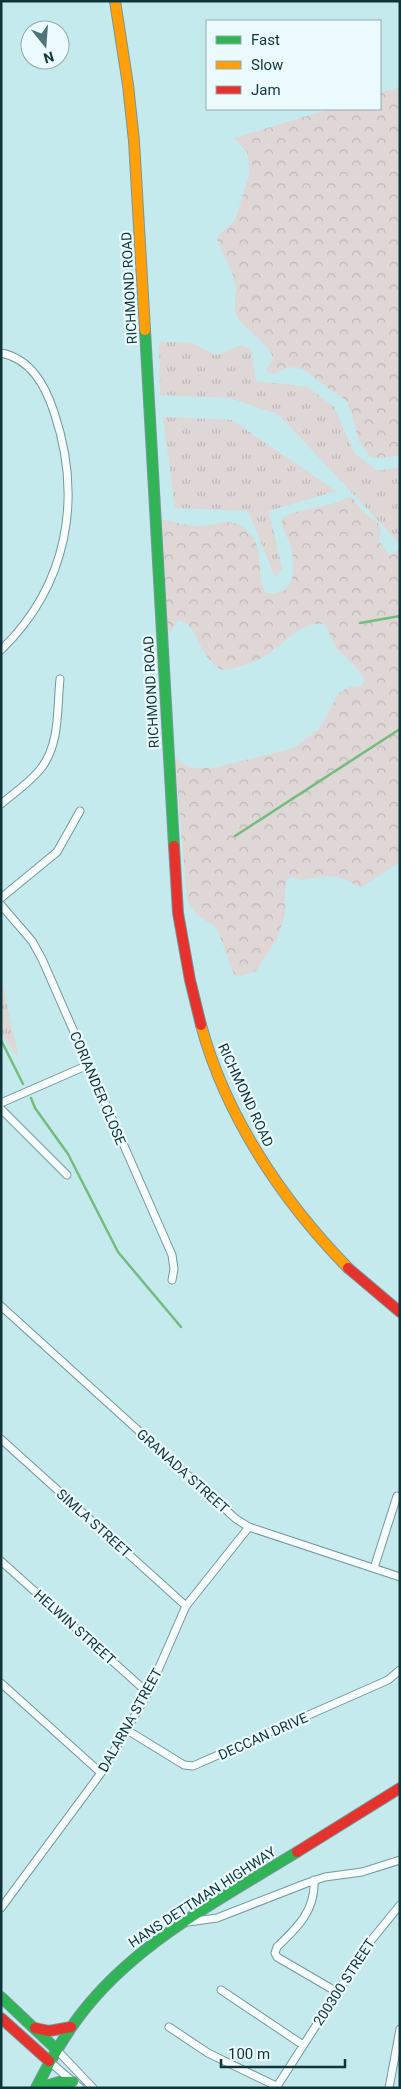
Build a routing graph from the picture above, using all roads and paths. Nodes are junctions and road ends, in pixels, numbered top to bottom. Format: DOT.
graph roads {
  1 [pos="115,1"];
  2 [pos="1,353"];
  3 [pos="1,650"];
  4 [pos="60,679"];
  5 [pos="1,804"];
  6 [pos="80,811"];
  7 [pos="1,898"];
  8 [pos="1,905"];
  9 [pos="88,1065"];
  10 [pos="1,1103"];
  11 [pos="1,1109"];
  12 [pos="67,1175"];
  13 [pos="172,1280"];
  14 [pos="1,1306"];
  15 [pos="400,1312"];
  16 [pos="2,1441"];
  17 [pos="397,1496"];
  18 [pos="249,1527"];
  19 [pos="1,1561"];
  20 [pos="374,1568"];
  21 [pos="400,1577"];
  22 [pos="186,1606"];
  23 [pos="400,1670"];
  24 [pos="1,1683"];
  25 [pos="148,1693"];
  26 [pos="127,1730"];
  27 [pos="101,1773"];
  28 [pos="400,1788"];
  29 [pos="400,1860"];
  30 [pos="314,1880"];
  31 [pos="400,1905"];
  32 [pos="1,1908"];
  33 [pos="186,1922"];
  34 [pos="221,1990"];
  35 [pos="337,1992"];
  36 [pos="1,1997"];
  37 [pos="1,2018"];
  38 [pos="32,2027"];
  39 [pos="71,2027"];
  40 [pos="169,2027"];
  41 [pos="400,2029"];
  42 [pos="304,2045"];
  43 [pos="56,2049"];
  44 [pos="50,2061"];
  45 [pos="77,2085"];
  46 [pos="276,2087"];
  47 [pos="37,2088"];
  48 [pos="93,2088"];
  49 [pos="389,2088"];
  1 -- 15 [label="main road, RICHMOND ROAD"];
  2 -- 3 [label="street"];
  4 -- 5 [label="street"];
  6 -- 7 [label="street"];
  8 -- 9 [label="street, CORIANDER CLOSE"];
  9 -- 10 [label="street"];
  9 -- 13 [label="street, CORIANDER CLOSE"];
  11 -- 12 [label="street"];
  14 -- 18 [label="street, GRANADA STREET"];
  16 -- 22 [label="street, SIMLA STREET"];
  17 -- 20 [label="street"];
  18 -- 20 [label="street, GRANADA STREET"];
  18 -- 22 [label="street, DALARNA STREET"];
  19 -- 25 [label="street, HELWIN STREET"];
  20 -- 21 [label="street, GRANADA STREET"];
  22 -- 25 [label="street, DALARNA STREET"];
  23 -- 26 [label="street, DECCAN DRIVE"];
  24 -- 27 [label="street"];
  25 -- 26 [label="street, DALARNA STREET"];
  26 -- 27 [label="street, DALARNA STREET"];
  27 -- 32 [label="street, DALARNA STREET"];
  28 -- 33 [label="main road, HANS DETTMAN HIGHWAY"];
  29 -- 30 [label="street"];
  30 -- 33 [label="street"];
  30 -- 35 [label="street"];
  31 -- 35 [label="street, 200300 STREET"];
  33 -- 39 [label="main road, HANS DETTMAN HIGHWAY"];
  34 -- 42 [label="street"];
  35 -- 42 [label="street, 200300 STREET"];
  36 -- 38 [label="main road"];
  37 -- 44 [label="main road"];
  38 -- 39 [label="main road"];
  38 -- 43 [label="main road"];
  39 -- 43 [label="main road, HANS DETTMAN HIGHWAY"];
  40 -- 46 [label="street"];
  41 -- 49 [label="street"];
  42 -- 46 [label="street, 200300 STREET"];
  43 -- 44 [label="main road, HANS DETTMAN HIGHWAY"];
  43 -- 48 [label="street"];
  44 -- 45 [label="street"];
  44 -- 47 [label="main road, HANS DETTMAN HIGHWAY"];
  45 -- 47 [label="main road"];
}
